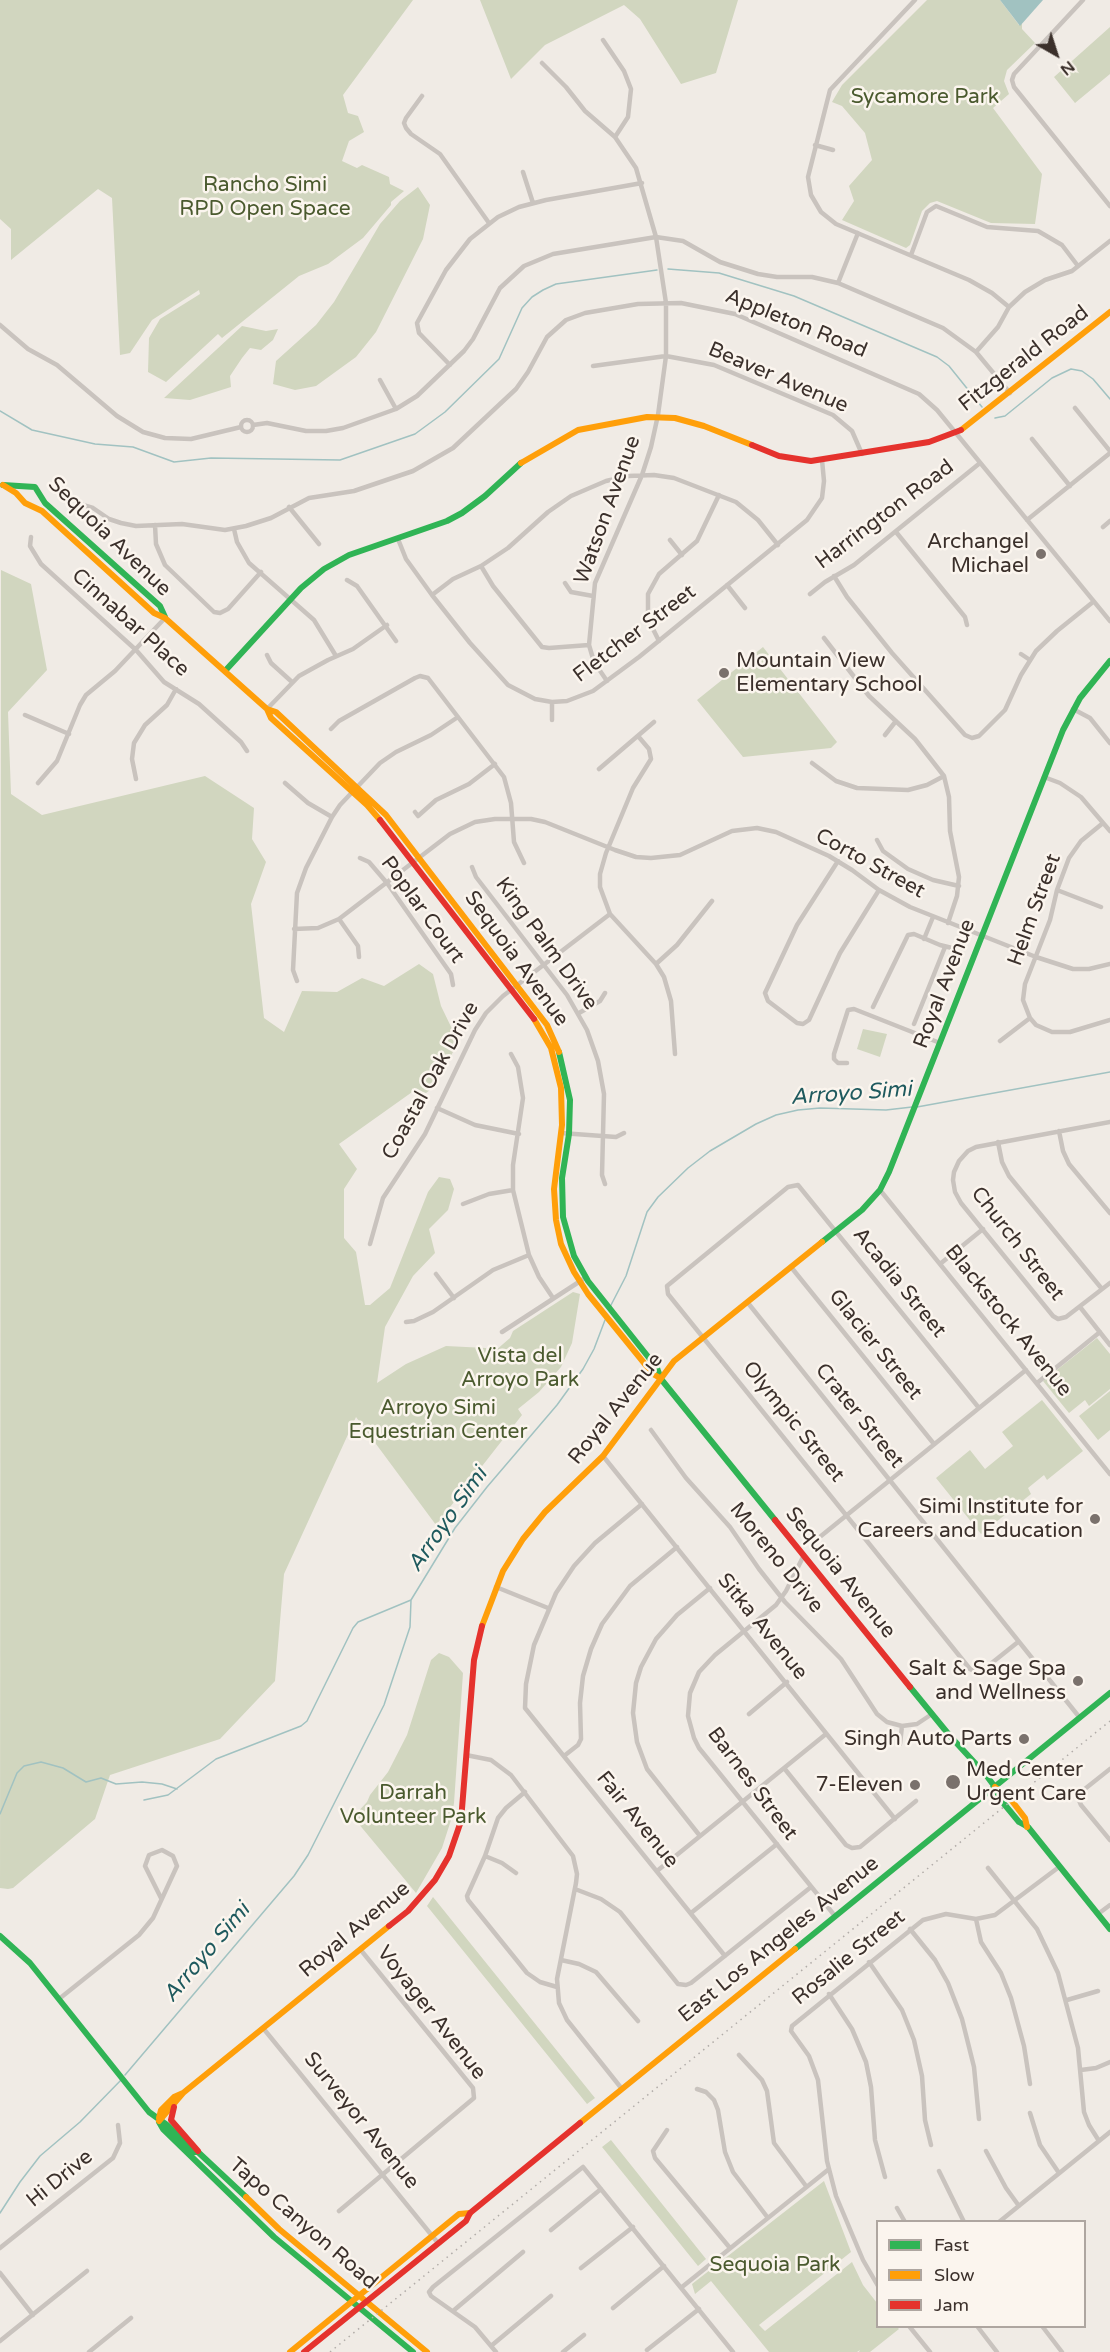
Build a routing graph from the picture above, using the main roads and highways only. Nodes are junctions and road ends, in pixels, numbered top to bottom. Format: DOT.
graph roads {
  1 [pos="1110,312"];
  2 [pos="1,485"];
  3 [pos="25,487"];
  4 [pos="20,497"];
  5 [pos="165,618"];
  6 [pos="1110,661"];
  7 [pos="225,671"];
  8 [pos="515,987"];
  9 [pos="582,1280"];
  10 [pos="661,1378"];
  11 [pos="1110,1693"];
  12 [pos="995,1787"];
  13 [pos="1110,1929"];
  14 [pos="0,1936"];
  15 [pos="183,2093"];
  16 [pos="177,2100"];
  17 [pos="159,2121"];
  18 [pos="198,2152"];
  19 [pos="470,2212"];
  20 [pos="359,2295"];
  21 [pos="351,2302"];
  22 [pos="366,2302"];
  23 [pos="359,2308"];
  24 [pos="290,2352"];
  25 [pos="304,2352"];
  26 [pos="413,2352"];
  27 [pos="428,2352"];
  1 -- 7 [label="main road, Fitzgerald Road"];
  2 -- 3 [label="main road, Sequoia Avenue"];
  2 -- 4 [label="main road, Sequoia Avenue"];
  3 -- 4 [label="main road, Sequoia Avenue"];
  3 -- 5 [label="main road, Sequoia Avenue"];
  4 -- 5 [label="main road, Sequoia Avenue"];
  5 -- 7 [label="main road, Sequoia Avenue"];
  6 -- 10 [label="main road, Royal Avenue"];
  7 -- 8 [label="main road, Sequoia Avenue"];
  8 -- 9 [label="main road, Sequoia Avenue"];
  8 -- 9 [label="main road, Sequoia Avenue"];
  9 -- 10 [label="main road, Sequoia Avenue"];
  9 -- 10 [label="main road, Sequoia Avenue"];
  10 -- 12 [label="main road, Sequoia Avenue"];
  10 -- 15 [label="main road, Royal Avenue"];
  11 -- 12 [label="main road, East Los Angeles Avenue"];
  12 -- 13 [label="main road, Sequoia Avenue"];
  12 -- 19 [label="main road, East Los Angeles Avenue"];
  14 -- 17 [label="main road, Tapo Canyon Road"];
  15 -- 16 [label="main road, Royal Avenue"];
  15 -- 17 [label="main road, Royal Avenue"];
  16 -- 17 [label="main road, Royal Avenue"];
  16 -- 18 [label="main road"];
  17 -- 18 [label="main road, Tapo Canyon Road"];
  17 -- 21 [label="main road, Tapo Canyon Road"];
  18 -- 20 [label="main road, Tapo Canyon Road"];
  19 -- 20 [label="main road, East Los Angeles Avenue"];
  19 -- 22 [label="main road, East Los Angeles Avenue"];
  20 -- 21 [label="main road, East Los Angeles Avenue"];
  20 -- 22 [label="main road, Tapo Canyon Road"];
  21 -- 23 [label="main road, Tapo Canyon Road"];
  21 -- 24 [label="main road, East Los Angeles Avenue"];
  22 -- 23 [label="main road, East Los Angeles Avenue"];
  22 -- 27 [label="main road, Tapo Canyon Road"];
  23 -- 25 [label="main road, East Los Angeles Avenue"];
  23 -- 26 [label="main road, Tapo Canyon Road"];
}
